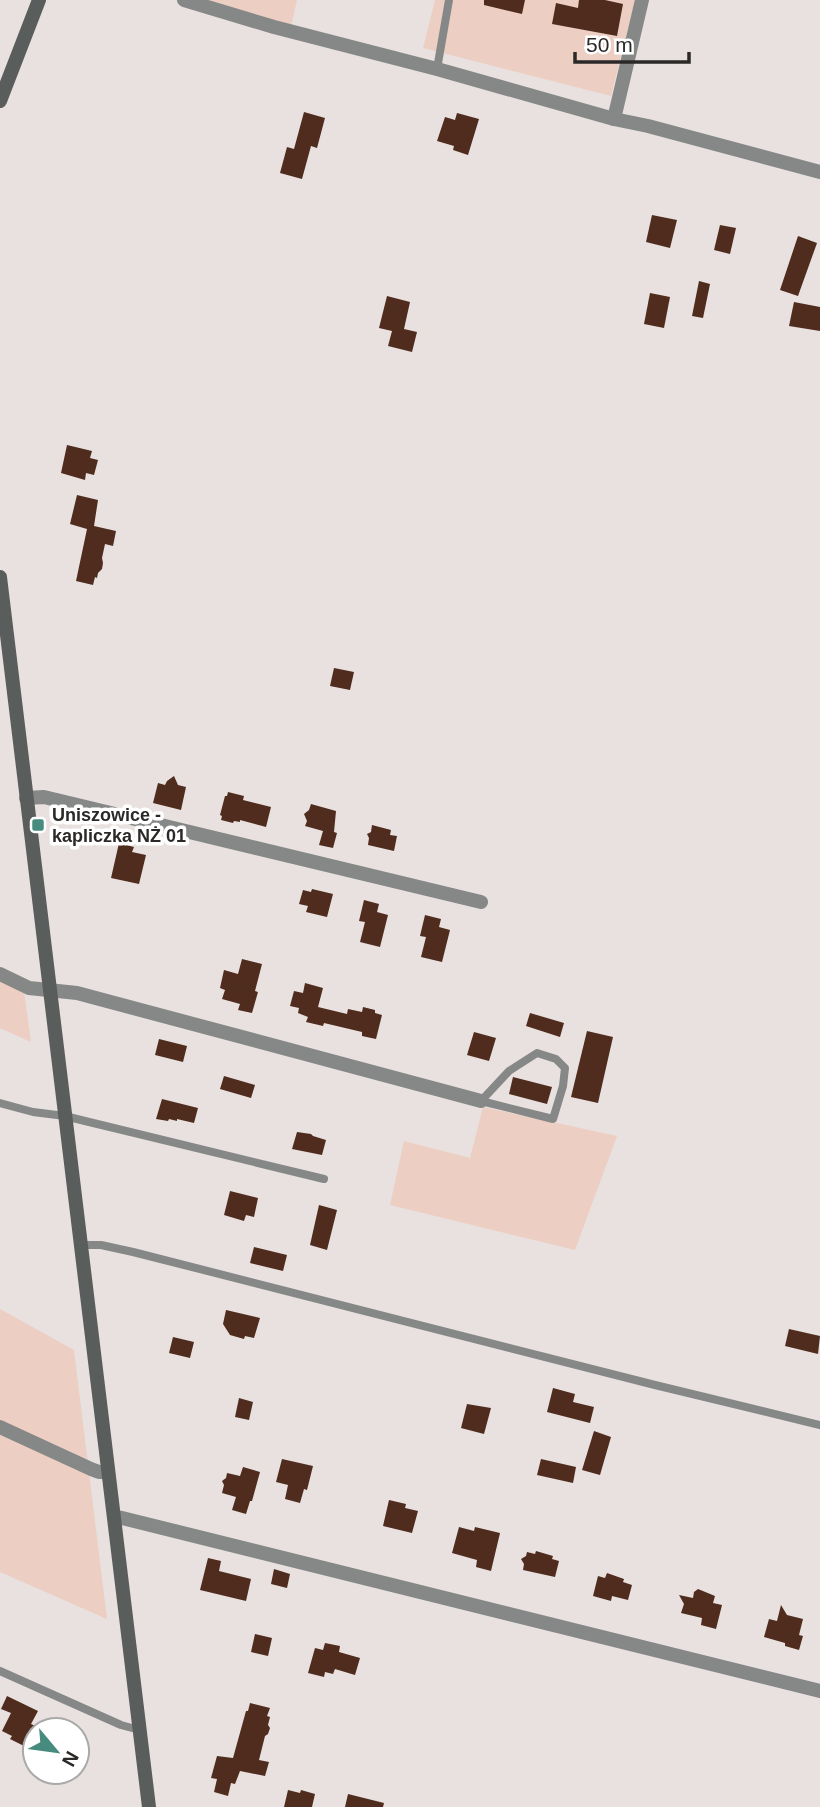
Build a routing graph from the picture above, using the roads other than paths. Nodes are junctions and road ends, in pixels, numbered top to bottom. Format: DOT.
graph roads {
  1 [pos="39,0"];
  2 [pos="184,0"];
  3 [pos="449,0"];
  4 [pos="642,0"];
  5 [pos="437,69"];
  6 [pos="0,101"];
  7 [pos="614,119"];
  8 [pos="820,172"];
  9 [pos="0,577"];
  10 [pos="26,798"];
  11 [pos="481,902"];
  12 [pos="0,974"];
  13 [pos="50,991"];
  14 [pos="481,1101"];
  15 [pos="0,1103"];
  16 [pos="65,1116"];
  17 [pos="324,1179"];
  18 [pos="81,1245"];
  19 [pos="820,1425"];
  20 [pos="0,1427"];
  21 [pos="108,1472"];
  22 [pos="114,1517"];
  23 [pos="0,1671"];
  24 [pos="820,1691"];
  25 [pos="139,1728"];
  26 [pos="149,1807"];
  1 -- 6 [label="street"];
  2 -- 5 [label="street"];
  3 -- 5 [label="lane"];
  4 -- 7 [label="street"];
  5 -- 7 [label="street"];
  7 -- 8 [label="street"];
  9 -- 10 [label="street"];
  10 -- 11 [label="street"];
  10 -- 13 [label="street"];
  12 -- 13 [label="street"];
  13 -- 14 [label="street"];
  13 -- 16 [label="street"];
  14 -- 14 [label="lane"];
  15 -- 16 [label="lane"];
  16 -- 17 [label="lane"];
  16 -- 18 [label="street"];
  18 -- 19 [label="lane"];
  18 -- 21 [label="street"];
  20 -- 21 [label="street"];
  21 -- 22 [label="street"];
  22 -- 24 [label="street"];
  22 -- 25 [label="street"];
  23 -- 25 [label="lane"];
  25 -- 26 [label="street"];
}
